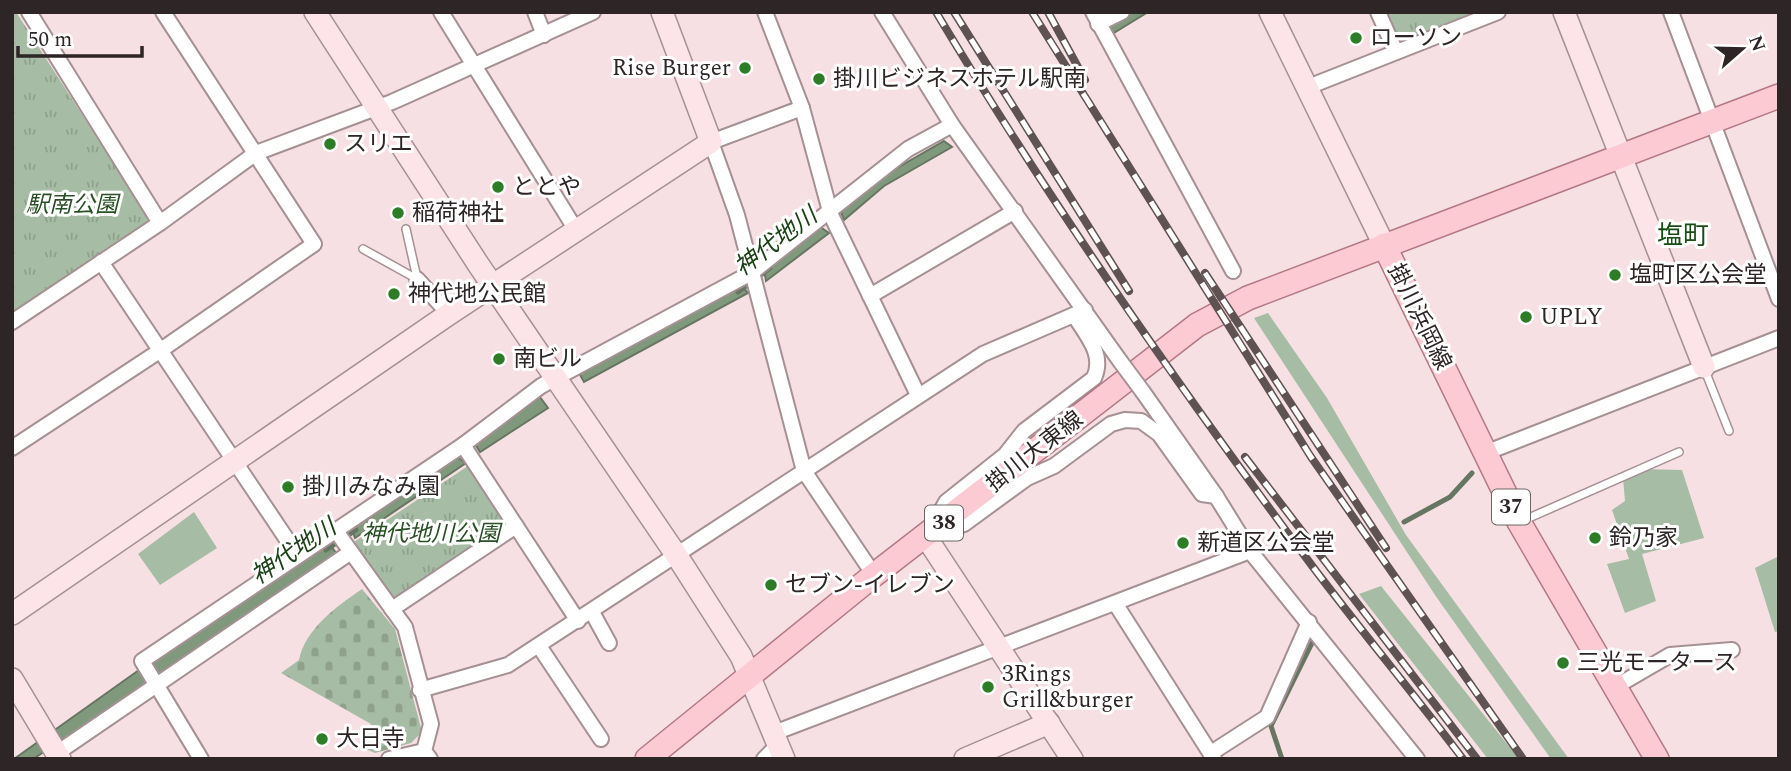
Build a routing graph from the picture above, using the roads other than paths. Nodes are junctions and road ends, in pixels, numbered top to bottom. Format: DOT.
graph roads {
  1 [pos="29,12"];
  2 [pos="163,12"];
  3 [pos="315,12"];
  4 [pos="441,12"];
  5 [pos="535,12"];
  6 [pos="593,12"];
  7 [pos="662,12"];
  8 [pos="765,12"];
  9 [pos="882,12"];
  10 [pos="1122,12"];
  11 [pos="1270,12"];
  12 [pos="1378,12"];
  13 [pos="1498,12"];
  14 [pos="1564,12"];
  15 [pos="1671,12"];
  16 [pos="1096,18"];
  17 [pos="544,35"];
  18 [pos="1396,52"];
  19 [pos="474,67"];
  20 [pos="1308,87"];
  21 [pos="1779,96"];
  22 [pos="378,107"];
  23 [pos="802,108"];
  24 [pos="1712,121"];
  25 [pos="956,122"];
  26 [pos="711,142"];
  27 [pos="256,153"];
  28 [pos="1620,156"];
  29 [pos="1015,211"];
  30 [pos="830,214"];
  31 [pos="160,223"];
  32 [pos="406,229"];
  33 [pos="576,230"];
  34 [pos="1384,245"];
  35 [pos="363,249"];
  36 [pos="101,262"];
  37 [pos="1233,271"];
  38 [pos="751,274"];
  39 [pos="417,279"];
  40 [pos="493,286"];
  41 [pos="870,296"];
  42 [pos="1779,299"];
  43 [pos="1080,312"];
  44 [pos="449,314"];
  45 [pos="12,322"];
  46 [pos="1779,338"];
  47 [pos="161,350"];
  48 [pos="1704,367"];
  49 [pos="554,378"];
  50 [pos="918,395"];
  51 [pos="1729,431"];
  52 [pos="463,446"];
  53 [pos="12,448"];
  54 [pos="1679,452"];
  55 [pos="1485,453"];
  56 [pos="235,459"];
  57 [pos="804,471"];
  58 [pos="1216,496"];
  59 [pos="1519,522"];
  60 [pos="516,526"];
  61 [pos="337,532"];
  62 [pos="926,537"];
  63 [pos="349,549"];
  64 [pos="1250,551"];
  65 [pos="298,556"];
  66 [pos="677,556"];
  67 [pos="874,575"];
  68 [pos="1115,603"];
  69 [pos="392,609"];
  70 [pos="592,612"];
  71 [pos="12,614"];
  72 [pos="578,621"];
  73 [pos="1309,622"];
  74 [pos="609,643"];
  75 [pos="539,646"];
  76 [pos="999,646"];
  77 [pos="1731,650"];
  78 [pos="749,674"];
  79 [pos="12,679"];
  80 [pos="155,683"];
  81 [pos="1615,687"];
  82 [pos="420,690"];
  83 [pos="1049,723"];
  84 [pos="601,738"];
  85 [pos="775,749"];
  86 [pos="427,755"];
  87 [pos="58,756"];
  88 [pos="1213,756"];
  89 [pos="201,759"];
  90 [pos="389,759"];
  91 [pos="647,759"];
  92 [pos="965,759"];
  93 [pos="1072,759"];
  94 [pos="1417,759"];
  95 [pos="1657,759"];
  1 -- 31 [label="street"];
  2 -- 27 [label="street"];
  3 -- 22 [label="street"];
  4 -- 19 [label="street"];
  5 -- 17 [label="street"];
  6 -- 17 [label="street"];
  7 -- 26 [label="street"];
  8 -- 23 [label="street"];
  9 -- 25 [label="street"];
  10 -- 16 [label="street"];
  11 -- 20 [label="street"];
  12 -- 18 [label="street"];
  13 -- 18 [label="street"];
  14 -- 28 [label="street"];
  15 -- 24 [label="street"];
  16 -- 37 [label="street"];
  17 -- 19 [label="street"];
  18 -- 20 [label="street"];
  19 -- 22 [label="street"];
  19 -- 33 [label="street"];
  20 -- 34 [label="street"];
  21 -- 24 [label="main road, 掛川浜岡線"];
  22 -- 27 [label="street"];
  22 -- 40 [label="street"];
  23 -- 26 [label="street"];
  23 -- 30 [label="street"];
  24 -- 28 [label="main road, 掛川浜岡線"];
  24 -- 42 [label="street"];
  25 -- 29 [label="street"];
  25 -- 30 [label="street"];
  26 -- 33 [label="street"];
  26 -- 38 [label="street"];
  27 -- 31 [label="street"];
  27 -- 47 [label="street"];
  28 -- 34 [label="main road, 掛川浜岡線"];
  28 -- 48 [label="street"];
  29 -- 41 [label="street"];
  29 -- 43 [label="street"];
  30 -- 38 [label="street"];
  30 -- 41 [label="street"];
  31 -- 36 [label="street"];
  32 -- 39 [label="lane"];
  33 -- 40 [label="street"];
  34 -- 55 [label="main road, 掛川浜岡線 / 37"];
  34 -- 62 [label="main road, 掛川大東線 / 38"];
  35 -- 39 [label="lane"];
  36 -- 45 [label="street"];
  36 -- 47 [label="street"];
  38 -- 49 [label="street"];
  38 -- 57 [label="street"];
  39 -- 44 [label="street"];
  40 -- 44 [label="street"];
  40 -- 49 [label="street"];
  41 -- 50 [label="street"];
  43 -- 50 [label="street"];
  43 -- 58 [label="street, bridge"];
  43 -- 62 [label="street"];
  44 -- 56 [label="street"];
  46 -- 48 [label="street"];
  47 -- 53 [label="street"];
  47 -- 56 [label="street"];
  48 -- 51 [label="lane"];
  48 -- 55 [label="street"];
  49 -- 52 [label="street"];
  49 -- 66 [label="street"];
  50 -- 57 [label="street"];
  52 -- 60 [label="street"];
  52 -- 61 [label="street"];
  54 -- 59 [label="lane"];
  55 -- 59 [label="main road, 掛川浜岡線 / 37"];
  56 -- 65 [label="street"];
  56 -- 71 [label="street"];
  57 -- 66 [label="street"];
  57 -- 67 [label="street"];
  58 -- 62 [label="street"];
  58 -- 64 [label="street"];
  59 -- 81 [label="main road, 掛川浜岡線 / 37"];
  60 -- 69 [label="street"];
  60 -- 72 [label="street"];
  61 -- 63 [label="street"];
  61 -- 65 [label="street"];
  62 -- 67 [label="main road, 掛川大東線 / 38"];
  62 -- 76 [label="street"];
  63 -- 69 [label="street"];
  63 -- 80 [label="street"];
  64 -- 68 [label="street"];
  64 -- 73 [label="street"];
  65 -- 80 [label="street"];
  66 -- 70 [label="street"];
  66 -- 78 [label="street"];
  67 -- 78 [label="main road, 掛川大東線 / 38"];
  68 -- 76 [label="street"];
  68 -- 88 [label="street"];
  69 -- 82 [label="street"];
  70 -- 72 [label="street"];
  70 -- 74 [label="street"];
  72 -- 75 [label="street"];
  73 -- 88 [label="street"];
  73 -- 94 [label="street"];
  75 -- 82 [label="street"];
  75 -- 84 [label="street"];
  76 -- 83 [label="street"];
  76 -- 85 [label="street"];
  77 -- 81 [label="street"];
  78 -- 85 [label="street"];
  78 -- 91 [label="main road, 掛川大東線 / 38"];
  79 -- 87 [label="street"];
  80 -- 87 [label="street"];
  80 -- 89 [label="street"];
  81 -- 95 [label="main road, 掛川浜岡線 / 37"];
  82 -- 86 [label="street"];
  83 -- 92 [label="street"];
  83 -- 93 [label="street"];
  86 -- 90 [label="street"];
}
